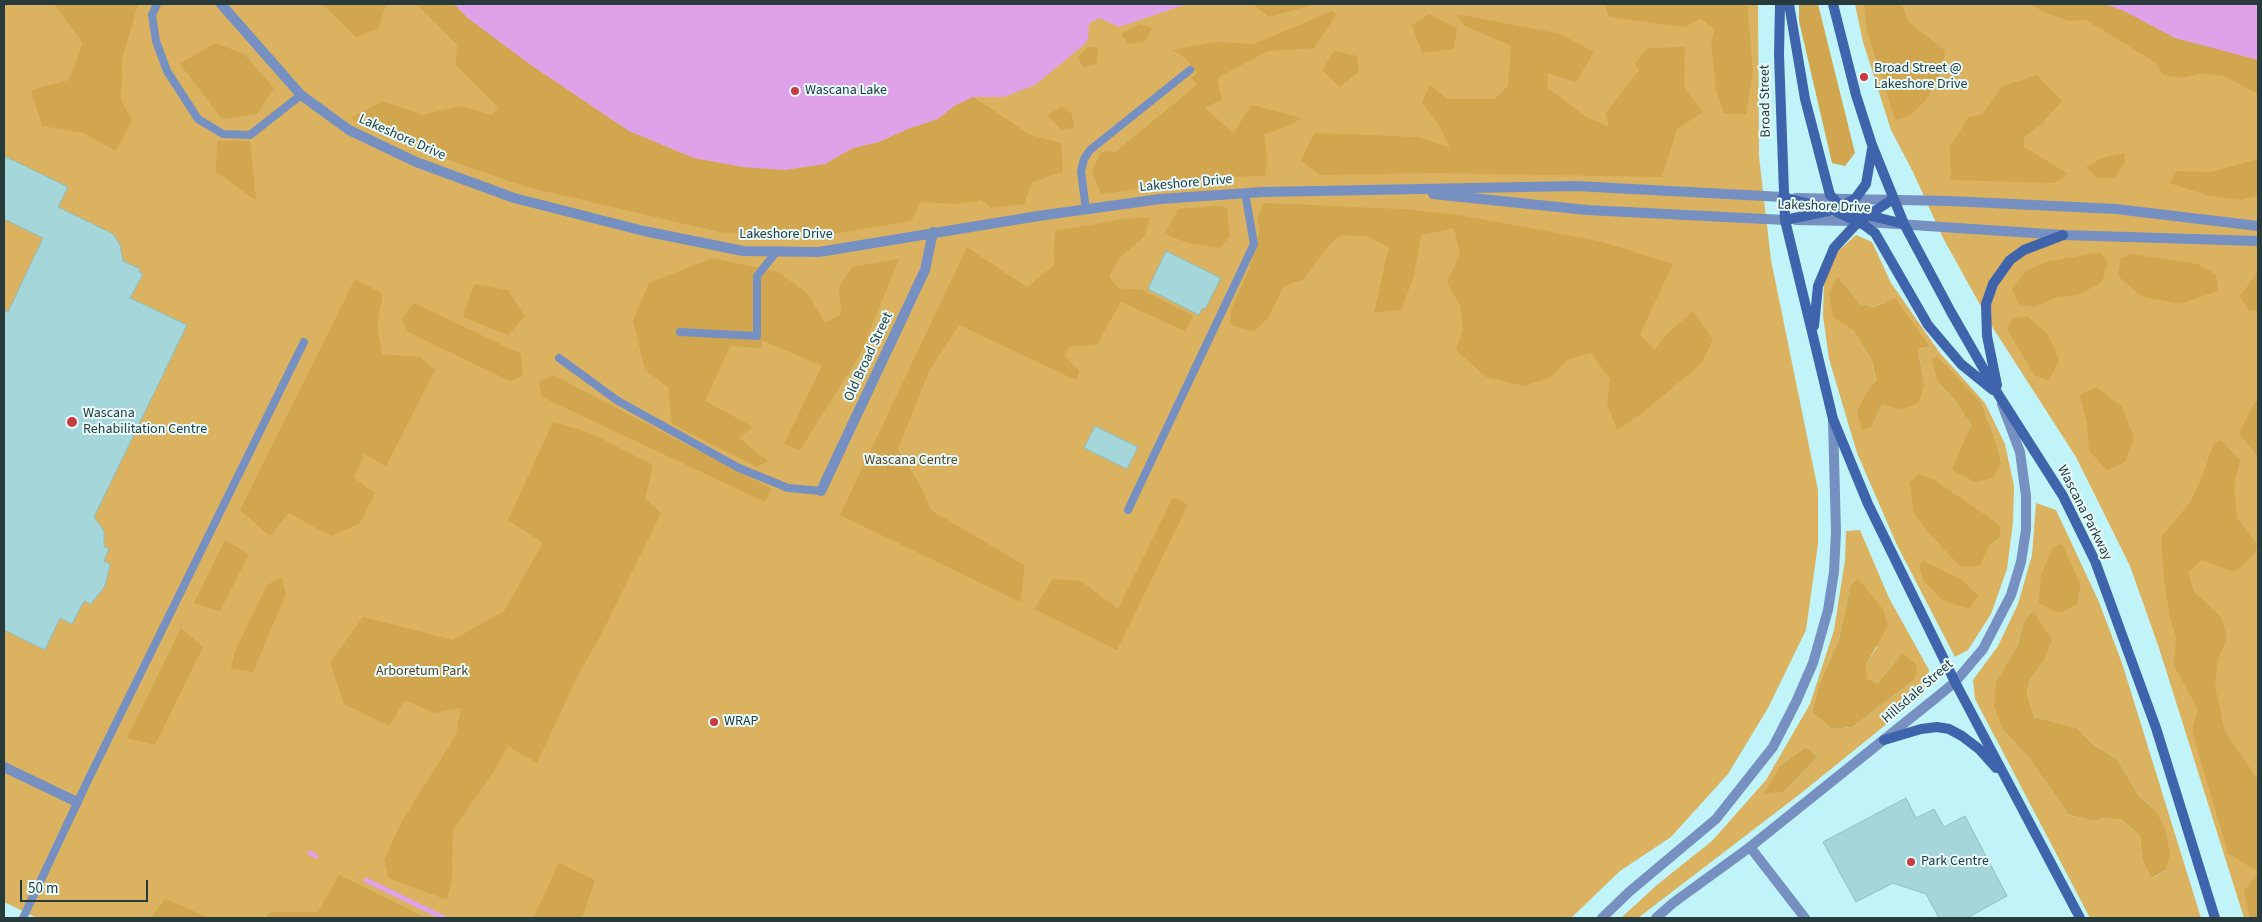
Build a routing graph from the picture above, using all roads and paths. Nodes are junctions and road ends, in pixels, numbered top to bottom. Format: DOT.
graph roads {
  1 [pos="157,4"];
  2 [pos="221,4"];
  3 [pos="1780,4"];
  4 [pos="1789,4"];
  5 [pos="1833,4"];
  6 [pos="1190,70"];
  7 [pos="300,95"];
  8 [pos="1872,146"];
  9 [pos="1390,189"];
  10 [pos="1245,193"];
  11 [pos="1783,197"];
  12 [pos="1833,199"];
  13 [pos="1855,199"];
  14 [pos="1894,199"];
  15 [pos="1837,209"];
  16 [pos="1086,210"];
  17 [pos="1862,219"];
  18 [pos="1785,220"];
  19 [pos="1904,224"];
  20 [pos="2258,226"];
  21 [pos="933,232"];
  22 [pos="2063,235"];
  23 [pos="2258,241"];
  24 [pos="777,251"];
  25 [pos="680,332"];
  26 [pos="1814,340"];
  27 [pos="304,342"];
  28 [pos="559,358"];
  29 [pos="1998,394"];
  30 [pos="1833,419"];
  31 [pos="822,491"];
  32 [pos="1128,510"];
  33 [pos="1955,682"];
  34 [pos="1884,740"];
  35 [pos="4,767"];
  36 [pos="2006,779"];
  37 [pos="77,802"];
  38 [pos="1750,847"];
  39 [pos="23,918"];
  40 [pos="1602,918"];
  41 [pos="1656,918"];
  42 [pos="1805,918"];
  43 [pos="2080,918"];
  44 [pos="2215,918"];
  1 -- 7 [label="lane"];
  2 -- 7 [label="street, Lakeshore Drive"];
  3 -- 11 [label="main road, Broad Street"];
  4 -- 12 [label="main road"];
  5 -- 8 [label="main road"];
  6 -- 16 [label="lane"];
  7 -- 24 [label="street, Lakeshore Drive"];
  8 -- 13 [label="main road"];
  8 -- 14 [label="main road, Wascana Parkway"];
  9 -- 10 [label="street, Lakeshore Drive"];
  9 -- 11 [label="street, Lakeshore Drive"];
  9 -- 18 [label="street, Lakeshore Drive"];
  10 -- 16 [label="street, Lakeshore Drive"];
  10 -- 32 [label="lane"];
  11 -- 12 [label="street, Lakeshore Drive"];
  11 -- 15 [label="main road"];
  11 -- 18 [label="main road"];
  12 -- 13 [label="street, Lakeshore Drive"];
  12 -- 15 [label="main road"];
  13 -- 14 [label="street, Lakeshore Drive"];
  13 -- 15 [label="main road"];
  14 -- 17 [label="main road"];
  14 -- 19 [label="main road, Wascana Parkway"];
  14 -- 20 [label="street, Lakeshore Drive"];
  15 -- 17 [label="main road"];
  15 -- 18 [label="main road"];
  16 -- 21 [label="street, Lakeshore Drive"];
  17 -- 18 [label="street, Lakeshore Drive"];
  17 -- 19 [label="main road"];
  17 -- 26 [label="main road"];
  17 -- 29 [label="main road"];
  18 -- 26 [label="main road"];
  19 -- 22 [label="street"];
  19 -- 29 [label="main road, Wascana Parkway"];
  21 -- 24 [label="street, Lakeshore Drive"];
  21 -- 31 [label="street, Old Broad Street"];
  22 -- 23 [label="street"];
  22 -- 29 [label="main road"];
  24 -- 25 [label="lane"];
  26 -- 30 [label="main road"];
  27 -- 37 [label="lane"];
  28 -- 31 [label="lane"];
  29 -- 33 [label="street, Hillsdale Street"];
  29 -- 44 [label="main road, Wascana Parkway"];
  30 -- 33 [label="main road"];
  30 -- 40 [label="street"];
  33 -- 34 [label="street, Hillsdale Street"];
  33 -- 36 [label="main road"];
  34 -- 36 [label="main road"];
  34 -- 38 [label="street, Hillsdale Street"];
  35 -- 37 [label="street"];
  36 -- 43 [label="main road"];
  37 -- 39 [label="lane"];
  38 -- 41 [label="street, Hillsdale Street"];
  38 -- 42 [label="street"];
}
